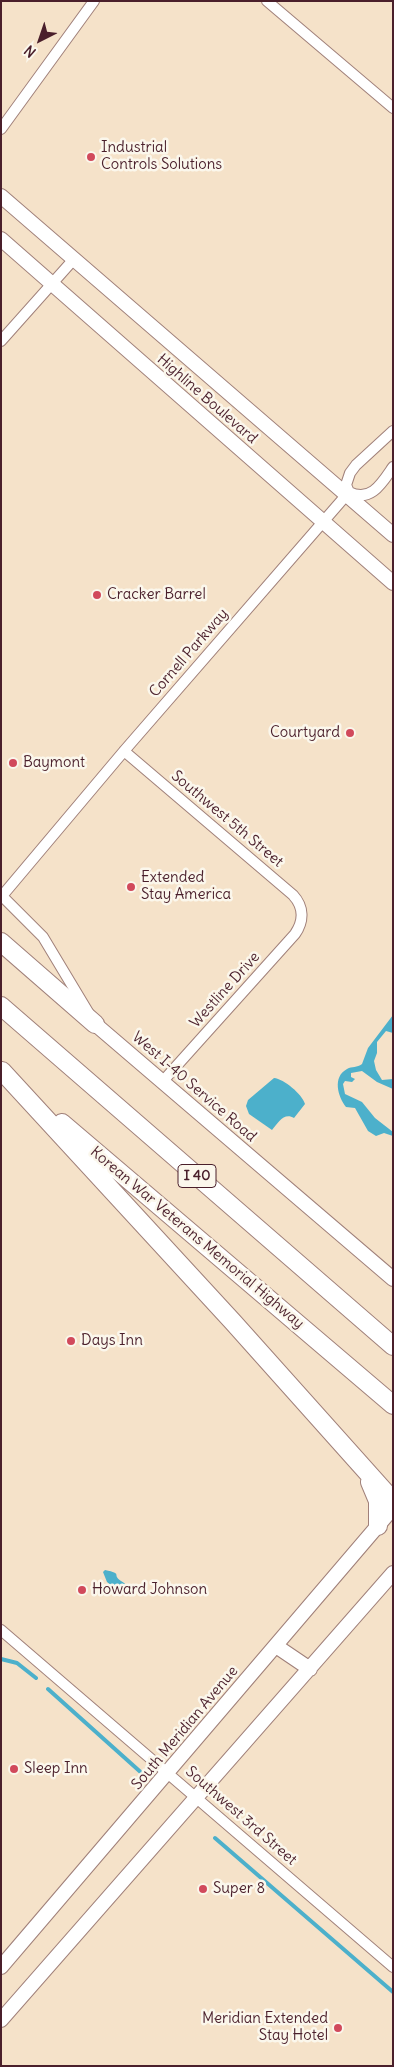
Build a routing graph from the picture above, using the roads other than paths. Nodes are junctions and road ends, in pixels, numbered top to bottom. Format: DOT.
graph roads {
  1 [pos="94,1"];
  2 [pos="267,1"];
  3 [pos="393,108"];
  4 [pos="1,129"];
  5 [pos="1,196"];
  6 [pos="1,240"];
  7 [pos="74,259"];
  8 [pos="52,285"];
  9 [pos="1,341"];
  10 [pos="393,432"];
  11 [pos="393,467"];
  12 [pos="348,493"];
  13 [pos="323,522"];
  14 [pos="393,535"];
  15 [pos="393,582"];
  16 [pos="124,752"];
  17 [pos="2,895"];
  18 [pos="302,916"];
  19 [pos="1,942"];
  20 [pos="1,1006"];
  21 [pos="96,1024"];
  22 [pos="2,1071"];
  23 [pos="163,1081"];
  24 [pos="393,1279"];
  25 [pos="393,1346"];
  26 [pos="393,1405"];
  27 [pos="367,1475"];
  28 [pos="393,1501"];
  29 [pos="393,1508"];
  30 [pos="378,1526"];
  31 [pos="393,1573"];
  32 [pos="1,1630"];
  33 [pos="276,1646"];
  34 [pos="310,1669"];
  35 [pos="168,1773"];
  36 [pos="197,1797"];
  37 [pos="1,1967"];
  38 [pos="393,1967"];
  39 [pos="1,2020"];
  1 -- 4 [label="street"];
  2 -- 3 [label="street"];
  5 -- 7 [label="main road, Highline Boulevard"];
  6 -- 8 [label="main road, Highline Boulevard"];
  7 -- 8 [label="street"];
  7 -- 12 [label="main road, Highline Boulevard"];
  8 -- 9 [label="street"];
  8 -- 13 [label="main road, Highline Boulevard"];
  10 -- 12 [label="street, Cornell Parkway"];
  11 -- 12 [label="street"];
  12 -- 13 [label="street, Cornell Parkway"];
  12 -- 14 [label="main road, Highline Boulevard"];
  13 -- 15 [label="main road, Highline Boulevard"];
  13 -- 16 [label="street, Cornell Parkway"];
  16 -- 17 [label="street, Cornell Parkway"];
  16 -- 18 [label="street, Southwest 5th Street"];
  17 -- 21 [label="street, West I-40 Service Road"];
  18 -- 23 [label="street, Westline Drive"];
  19 -- 21 [label="highway"];
  20 -- 25 [label="highway, I 40"];
  21 -- 23 [label="main road, West I-40 Service Road"];
  22 -- 26 [label="highway, Korean War Veterans Memorial Highway"];
  22 -- 27 [label="highway"];
  23 -- 24 [label="main road, West I-40 Service Road"];
  27 -- 28 [label="highway"];
  27 -- 30 [label="highway"];
  29 -- 30 [label="main road, South Meridian Avenue"];
  30 -- 33 [label="main road, South Meridian Avenue"];
  31 -- 34 [label="main road"];
  32 -- 35 [label="street, Southwest 3rd Street"];
  33 -- 34 [label="main road"];
  33 -- 35 [label="main road, South Meridian Avenue"];
  34 -- 36 [label="main road"];
  35 -- 36 [label="street, Southwest 3rd Street"];
  35 -- 37 [label="main road, South Meridian Avenue"];
  36 -- 38 [label="street, Southwest 3rd Street"];
  36 -- 39 [label="main road"];
}
